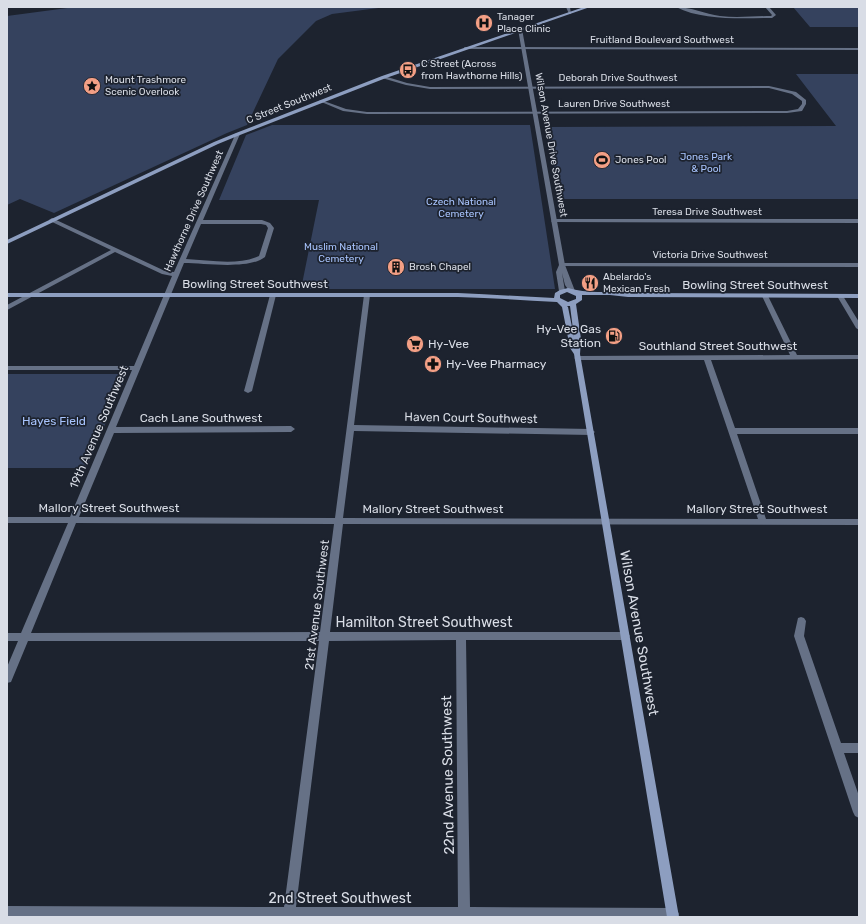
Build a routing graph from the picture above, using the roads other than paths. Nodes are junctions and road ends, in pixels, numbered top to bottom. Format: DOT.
graph roads {
  1 [pos="568,7"];
  2 [pos="588,7"];
  3 [pos="678,7"];
  4 [pos="767,7"];
  5 [pos="570,13"];
  6 [pos="520,29"];
  7 [pos="465,48"];
  8 [pos="524,49"];
  9 [pos="859,49"];
  10 [pos="384,76"];
  11 [pos="530,88"];
  12 [pos="802,99"];
  13 [pos="321,101"];
  14 [pos="535,113"];
  15 [pos="238,134"];
  16 [pos="52,220"];
  17 [pos="554,220"];
  18 [pos="859,221"];
  19 [pos="199,222"];
  20 [pos="7,242"];
  21 [pos="115,250"];
  22 [pos="181,261"];
  23 [pos="562,265"];
  24 [pos="859,265"];
  25 [pos="176,274"];
  26 [pos="7,295"];
  27 [pos="32,295"];
  28 [pos="168,295"];
  29 [pos="273,295"];
  30 [pos="367,295"];
  31 [pos="766,296"];
  32 [pos="840,296"];
  33 [pos="859,296"];
  34 [pos="560,297"];
  35 [pos="576,297"];
  36 [pos="7,308"];
  37 [pos="859,328"];
  38 [pos="578,356"];
  39 [pos="706,357"];
  40 [pos="794,357"];
  41 [pos="859,357"];
  42 [pos="7,368"];
  43 [pos="137,368"];
  44 [pos="248,391"];
  45 [pos="351,428"];
  46 [pos="291,429"];
  47 [pos="111,430"];
  48 [pos="732,431"];
  49 [pos="859,431"];
  50 [pos="591,432"];
  51 [pos="7,520"];
  52 [pos="73,520"];
  53 [pos="606,520"];
  54 [pos="339,521"];
  55 [pos="764,522"];
  56 [pos="859,522"];
  57 [pos="801,621"];
  58 [pos="325,636"];
  59 [pos="461,636"];
  60 [pos="625,636"];
  61 [pos="7,637"];
  62 [pos="24,637"];
  63 [pos="7,679"];
  64 [pos="837,748"];
  65 [pos="859,748"];
  66 [pos="859,812"];
  67 [pos="7,912"];
  68 [pos="464,913"];
  69 [pos="289,915"];
  70 [pos="673,915"];
  1 -- 5 [label="street"];
  2 -- 5 [label="main road, C Street Southwest"];
  3 -- 4 [label="street"];
  5 -- 6 [label="main road, C Street Southwest"];
  6 -- 7 [label="main road, C Street Southwest"];
  6 -- 8 [label="street, Wilson Avenue Drive Southwest"];
  7 -- 8 [label="street, Fruitland Boulevard Southwest"];
  7 -- 10 [label="main road, C Street Southwest"];
  8 -- 9 [label="street, Fruitland Boulevard Southwest"];
  8 -- 11 [label="street, Wilson Avenue Drive Southwest"];
  10 -- 11 [label="street, Deborah Drive Southwest"];
  10 -- 13 [label="main road, C Street Southwest"];
  11 -- 12 [label="street, Deborah Drive Southwest"];
  11 -- 14 [label="street, Wilson Avenue Drive Southwest"];
  12 -- 14 [label="street, Lauren Drive Southwest"];
  13 -- 14 [label="street, Lauren Drive Southwest"];
  13 -- 15 [label="main road, C Street Southwest"];
  14 -- 17 [label="street, Wilson Avenue Drive Southwest"];
  15 -- 16 [label="main road, C Street Southwest"];
  15 -- 19 [label="street, Hawthorne Drive Southwest"];
  16 -- 20 [label="main road, C Street Southwest"];
  16 -- 21 [label="street"];
  17 -- 18 [label="street, Teresa Drive Southwest"];
  17 -- 23 [label="street, Wilson Avenue Drive Southwest"];
  19 -- 22 [label="street, Hawthorne Drive Southwest"];
  19 -- 22 [label="street"];
  21 -- 25 [label="street"];
  21 -- 27 [label="street"];
  22 -- 25 [label="street, Hawthorne Drive Southwest"];
  23 -- 24 [label="street, Victoria Drive Southwest"];
  23 -- 34 [label="street, Wilson Avenue Drive Southwest"];
  23 -- 35 [label="street, Wilson Avenue Drive Southwest"];
  25 -- 28 [label="street, Hawthorne Drive Southwest"];
  26 -- 27 [label="main road, Bowling Street Southwest"];
  27 -- 28 [label="main road, Bowling Street Southwest"];
  27 -- 36 [label="street"];
  28 -- 29 [label="main road, Bowling Street Southwest"];
  28 -- 43 [label="street, 19th Avenue Southwest"];
  29 -- 30 [label="main road, Bowling Street Southwest"];
  29 -- 44 [label="street"];
  30 -- 34 [label="main road, Bowling Street Southwest"];
  30 -- 45 [label="street, 21st Avenue Southwest"];
  31 -- 32 [label="main road, Bowling Street Southwest"];
  31 -- 35 [label="main road, Bowling Street Southwest"];
  31 -- 40 [label="street"];
  32 -- 33 [label="main road, Bowling Street Southwest"];
  32 -- 37 [label="street"];
  34 -- 35 [label="main road"];
  34 -- 35 [label="main road"];
  34 -- 38 [label="main road, Wilson Avenue Southwest"];
  35 -- 38 [label="main road, Wilson Avenue Southwest"];
  38 -- 39 [label="street, Southland Street Southwest"];
  38 -- 50 [label="main road, Wilson Avenue Southwest"];
  39 -- 40 [label="street, Southland Street Southwest"];
  39 -- 48 [label="street"];
  40 -- 41 [label="street, Southland Street Southwest"];
  42 -- 43 [label="street"];
  43 -- 47 [label="street, 19th Avenue Southwest"];
  45 -- 50 [label="street, Haven Court Southwest"];
  45 -- 54 [label="street, 21st Avenue Southwest"];
  46 -- 47 [label="street, Cach Lane Southwest"];
  47 -- 52 [label="street, 19th Avenue Southwest"];
  48 -- 49 [label="street"];
  48 -- 55 [label="street"];
  50 -- 53 [label="main road, Wilson Avenue Southwest"];
  51 -- 52 [label="street, Mallory Street Southwest"];
  52 -- 54 [label="street, Mallory Street Southwest"];
  52 -- 62 [label="street, 19th Avenue Southwest"];
  53 -- 54 [label="street, Mallory Street Southwest"];
  53 -- 55 [label="street, Mallory Street Southwest"];
  53 -- 60 [label="main road, Wilson Avenue Southwest"];
  54 -- 58 [label="street, 21st Avenue Southwest"];
  55 -- 56 [label="street, Mallory Street Southwest"];
  57 -- 64 [label="street"];
  58 -- 59 [label="street, Hamilton Street Southwest"];
  58 -- 62 [label="street, Hamilton Street Southwest"];
  58 -- 69 [label="street, 21st Avenue Southwest"];
  59 -- 60 [label="street, Hamilton Street Southwest"];
  59 -- 68 [label="street, 22nd Avenue Southwest"];
  60 -- 70 [label="main road, Wilson Avenue Southwest"];
  61 -- 62 [label="street, Hamilton Street Southwest"];
  62 -- 63 [label="street, 19th Avenue Southwest"];
  64 -- 65 [label="street"];
  64 -- 66 [label="street"];
  67 -- 69 [label="street, 2nd Street Southwest"];
  68 -- 69 [label="street, 2nd Street Southwest"];
  68 -- 70 [label="street, 2nd Street Southwest"];
}
